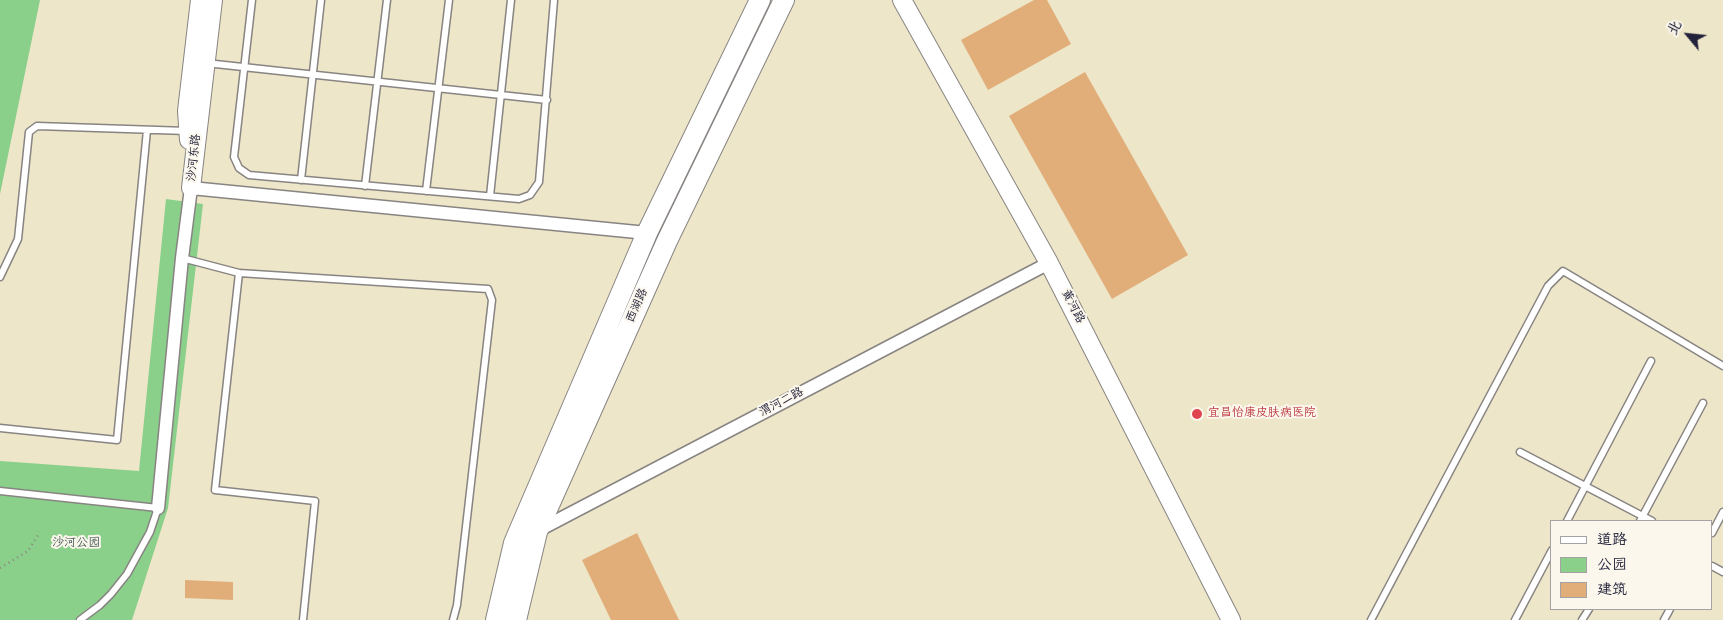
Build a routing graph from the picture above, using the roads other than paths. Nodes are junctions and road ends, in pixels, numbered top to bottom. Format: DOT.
graph roads {
  1 [pos="200,0"];
  2 [pos="213,0"];
  3 [pos="252,0"];
  4 [pos="321,0"];
  5 [pos="386,0"];
  6 [pos="449,0"];
  7 [pos="511,0"];
  8 [pos="554,0"];
  9 [pos="760,0"];
  10 [pos="784,0"];
  11 [pos="902,0"];
  12 [pos="199,62"];
  13 [pos="244,67"];
  14 [pos="312,74"];
  15 [pos="377,82"];
  16 [pos="439,88"];
  17 [pos="501,95"];
  18 [pos="546,100"];
  19 [pos="146,130"];
  20 [pos="188,132"];
  21 [pos="300,180"];
  22 [pos="365,186"];
  23 [pos="192,188"];
  24 [pos="426,191"];
  25 [pos="490,196"];
  26 [pos="648,233"];
  27 [pos="182,258"];
  28 [pos="1049,263"];
  29 [pos="239,273"];
  30 [pos="0,278"];
  31 [pos="1651,361"];
  32 [pos="1723,366"];
  33 [pos="1703,403"];
  34 [pos="0,428"];
  35 [pos="1520,452"];
  36 [pos="1585,486"];
  37 [pos="0,491"];
  38 [pos="158,508"];
  39 [pos="1723,512"];
  40 [pos="1641,519"];
  41 [pos="1568,520"];
  42 [pos="1713,531"];
  43 [pos="537,532"];
  44 [pos="514,543"];
  45 [pos="1550,554"];
  46 [pos="1230,619"];
  47 [pos="80,620"];
  48 [pos="303,620"];
  49 [pos="453,620"];
  50 [pos="496,620"];
  51 [pos="516,620"];
  52 [pos="1371,620"];
  53 [pos="1515,620"];
  1 -- 12 [label="main road, 沙河东路"];
  2 -- 12 [label="main road, 沙河东路"];
  3 -- 13 [label="lane"];
  4 -- 14 [label="lane"];
  5 -- 15 [label="lane"];
  6 -- 16 [label="lane"];
  7 -- 17 [label="lane"];
  8 -- 18 [label="lane"];
  9 -- 26 [label="main road, 西湖路"];
  10 -- 43 [label="main road, 西湖路"];
  11 -- 28 [label="main road, 黄河路"];
  12 -- 13 [label="lane"];
  12 -- 20 [label="main road, 沙河东路"];
  12 -- 23 [label="main road, 沙河东路"];
  13 -- 14 [label="lane"];
  13 -- 21 [label="lane"];
  14 -- 15 [label="lane"];
  14 -- 21 [label="lane"];
  15 -- 16 [label="lane"];
  15 -- 22 [label="lane"];
  16 -- 17 [label="lane"];
  16 -- 24 [label="lane"];
  17 -- 18 [label="lane"];
  17 -- 25 [label="lane"];
  18 -- 25 [label="lane"];
  19 -- 20 [label="lane"];
  19 -- 30 [label="lane"];
  19 -- 34 [label="lane"];
  20 -- 23 [label="main road, 沙河东路"];
  21 -- 22 [label="lane"];
  22 -- 24 [label="lane"];
  23 -- 26 [label="street"];
  23 -- 27 [label="street"];
  24 -- 25 [label="lane"];
  26 -- 44 [label="main road, 西湖路"];
  27 -- 29 [label="lane"];
  27 -- 38 [label="street"];
  28 -- 43 [label="street, 渭河二路"];
  28 -- 46 [label="main road, 黄河路"];
  29 -- 48 [label="lane"];
  29 -- 49 [label="lane"];
  31 -- 36 [label="lane"];
  32 -- 52 [label="lane"];
  33 -- 40 [label="lane"];
  35 -- 36 [label="lane"];
  36 -- 40 [label="lane"];
  36 -- 41 [label="lane"];
  37 -- 38 [label="lane"];
  38 -- 47 [label="lane"];
  39 -- 42 [label="lane"];
  43 -- 44 [label="street, 渭河二路"];
  43 -- 51 [label="main road, 西湖路"];
  44 -- 50 [label="main road, 西湖路"];
  45 -- 53 [label="lane"];
}
